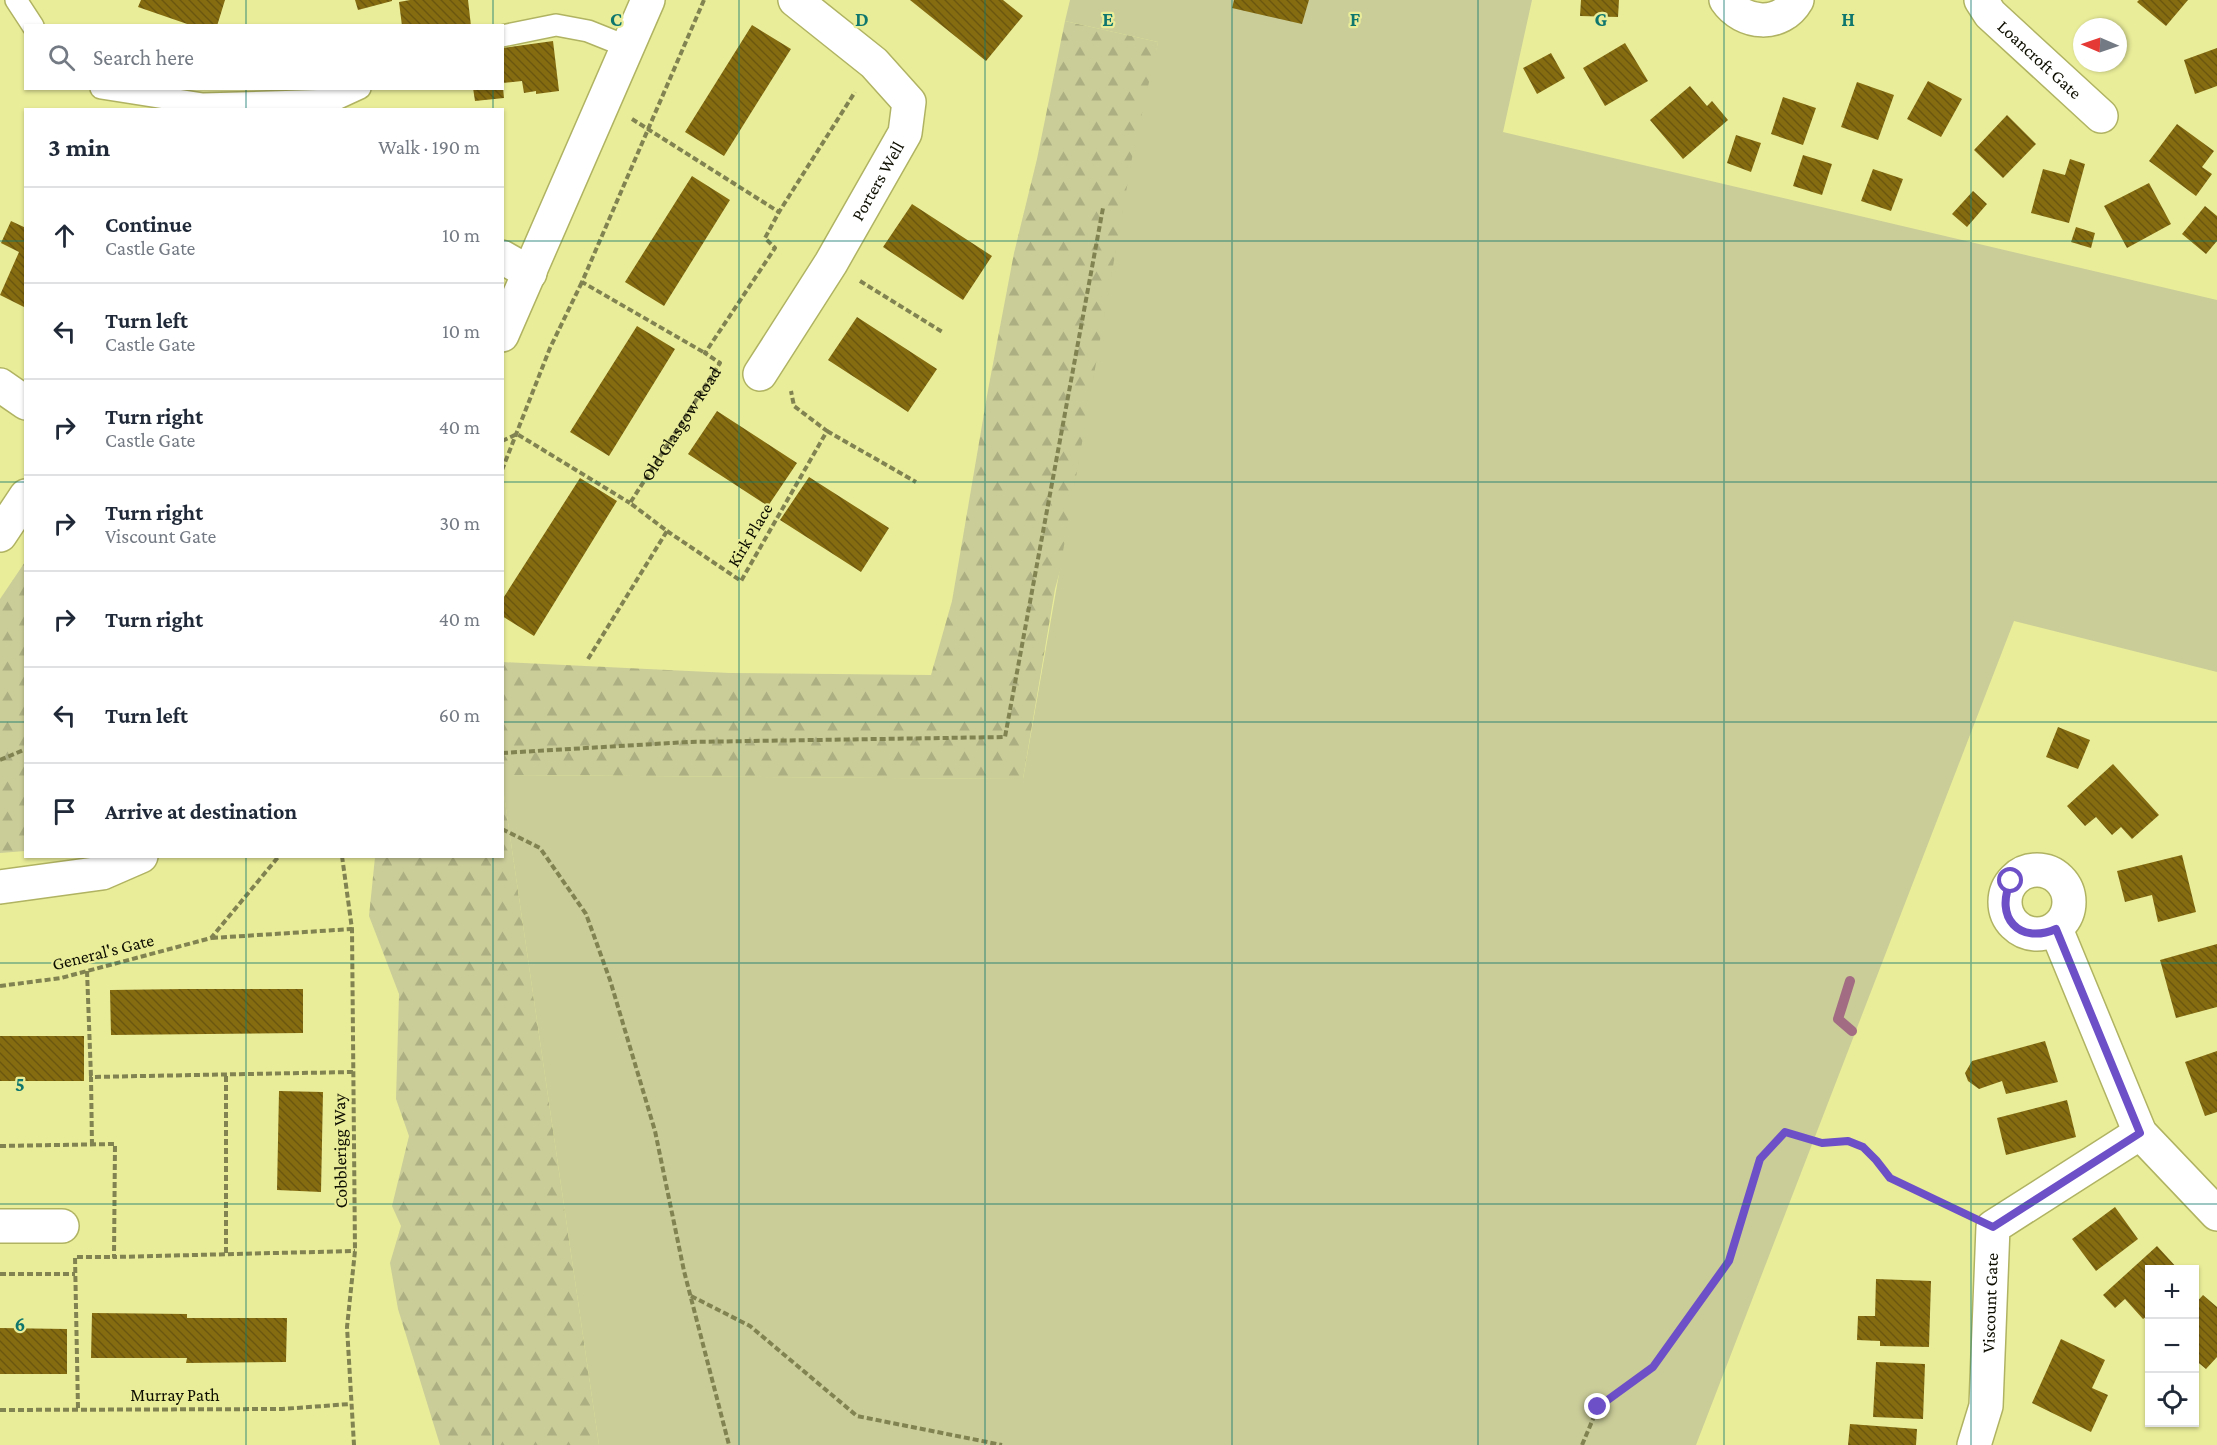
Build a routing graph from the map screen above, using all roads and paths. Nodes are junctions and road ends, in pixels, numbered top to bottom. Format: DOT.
graph roads {
  1 [pos="16,0"];
  2 [pos="648,0"];
  3 [pos="704,0"];
  4 [pos="795,0"];
  5 [pos="1726,0"];
  6 [pos="1797,0"];
  7 [pos="1981,0"];
  8 [pos="32,24"];
  9 [pos="504,36"];
  10 [pos="628,47"];
  11 [pos="874,63"];
  12 [pos="114,90"];
  13 [pos="355,90"];
  14 [pos="604,98"];
  15 [pos="2101,116"];
  16 [pos="646,130"];
  17 [pos="1103,208"];
  18 [pos="779,212"];
  19 [pos="831,263"];
  20 [pos="516,265"];
  21 [pos="582,282"];
  22 [pos="504,325"];
  23 [pos="944,333"];
  24 [pos="780,344"];
  25 [pos="705,353"];
  26 [pos="760,374"];
  27 [pos="0,385"];
  28 [pos="24,402"];
  29 [pos="827,431"];
  30 [pos="517,434"];
  31 [pos="504,440"];
  32 [pos="504,465"];
  33 [pos="916,482"];
  34 [pos="24,499"];
  35 [pos="630,503"];
  36 [pos="667,531"];
  37 [pos="0,535"];
  38 [pos="588,658"];
  39 [pos="24,750"];
  40 [pos="504,753"];
  41 [pos="0,760"];
  42 [pos="504,830"];
  43 [pos="136,858"];
  44 [pos="277,858"];
  45 [pos="342,858"];
  46 [pos="0,886"];
  47 [pos="352,929"];
  48 [pos="2056,929"];
  49 [pos="211,938"];
  50 [pos="87,971"];
  51 [pos="0,986"];
  52 [pos="353,1072"];
  53 [pos="226,1075"];
  54 [pos="91,1077"];
  55 [pos="2140,1133"];
  56 [pos="92,1145"];
  57 [pos="0,1146"];
  58 [pos="2217,1214"];
  59 [pos="0,1226"];
  60 [pos="62,1226"];
  61 [pos="1993,1227"];
  62 [pos="355,1251"];
  63 [pos="226,1253"];
  64 [pos="114,1257"];
  65 [pos="0,1274"];
  66 [pos="75,1274"];
  67 [pos="691,1296"];
  68 [pos="350,1404"];
  69 [pos="78,1408"];
  70 [pos="0,1410"];
  71 [pos="354,1445"];
  72 [pos="729,1445"];
  73 [pos="1002,1445"];
  74 [pos="1582,1445"];
  75 [pos="1974,1445"];
  1 -- 8 [label="lane"];
  2 -- 10 [label="street"];
  3 -- 16 [label="path"];
  4 -- 11 [label="street, Porters Well"];
  5 -- 6 [label="street"];
  7 -- 15 [label="street, Loancroft Gate"];
  9 -- 10 [label="lane"];
  10 -- 14 [label="street"];
  11 -- 18 [label="path, Old Glasgow Road"];
  11 -- 19 [label="street, Porters Well"];
  12 -- 13 [label="lane"];
  14 -- 16 [label="path"];
  14 -- 20 [label="street"];
  16 -- 18 [label="path"];
  16 -- 21 [label="path"];
  17 -- 40 [label="path"];
  18 -- 25 [label="path, Old Glasgow Road"];
  19 -- 23 [label="path"];
  19 -- 24 [label="street, Porters Well"];
  20 -- 22 [label="street"];
  21 -- 25 [label="path"];
  21 -- 30 [label="path"];
  24 -- 26 [label="street, Porters Well"];
  24 -- 29 [label="path"];
  25 -- 35 [label="path, Old Glasgow Road"];
  27 -- 28 [label="street"];
  29 -- 33 [label="path"];
  29 -- 36 [label="path, Kirk Place"];
  30 -- 31 [label="path"];
  30 -- 32 [label="path"];
  30 -- 35 [label="path"];
  34 -- 37 [label="street"];
  35 -- 36 [label="path"];
  36 -- 38 [label="path"];
  39 -- 41 [label="path"];
  42 -- 67 [label="path"];
  43 -- 46 [label="street"];
  44 -- 49 [label="path"];
  45 -- 47 [label="path, Cobblerigg Way"];
  47 -- 49 [label="path, General's Gate"];
  47 -- 52 [label="path, Cobblerigg Way"];
  48 -- 55 [label="street"];
  49 -- 50 [label="path, General's Gate"];
  50 -- 51 [label="path, General's Gate"];
  50 -- 54 [label="path"];
  52 -- 53 [label="path"];
  52 -- 62 [label="path, Cobblerigg Way"];
  53 -- 54 [label="path"];
  53 -- 63 [label="path"];
  54 -- 56 [label="path"];
  55 -- 58 [label="street"];
  55 -- 61 [label="street, Viscount Gate"];
  56 -- 57 [label="path"];
  56 -- 64 [label="path"];
  59 -- 60 [label="street"];
  61 -- 74 [label="path"];
  61 -- 75 [label="street, Viscount Gate"];
  62 -- 63 [label="path"];
  62 -- 68 [label="path, Cobblerigg Way"];
  63 -- 64 [label="path"];
  64 -- 66 [label="path"];
  65 -- 66 [label="path"];
  66 -- 69 [label="path"];
  67 -- 72 [label="path"];
  67 -- 73 [label="path"];
  68 -- 69 [label="path, Murray Path"];
  68 -- 71 [label="path, Cobblerigg Way"];
  69 -- 70 [label="path, Murray Path"];
}
